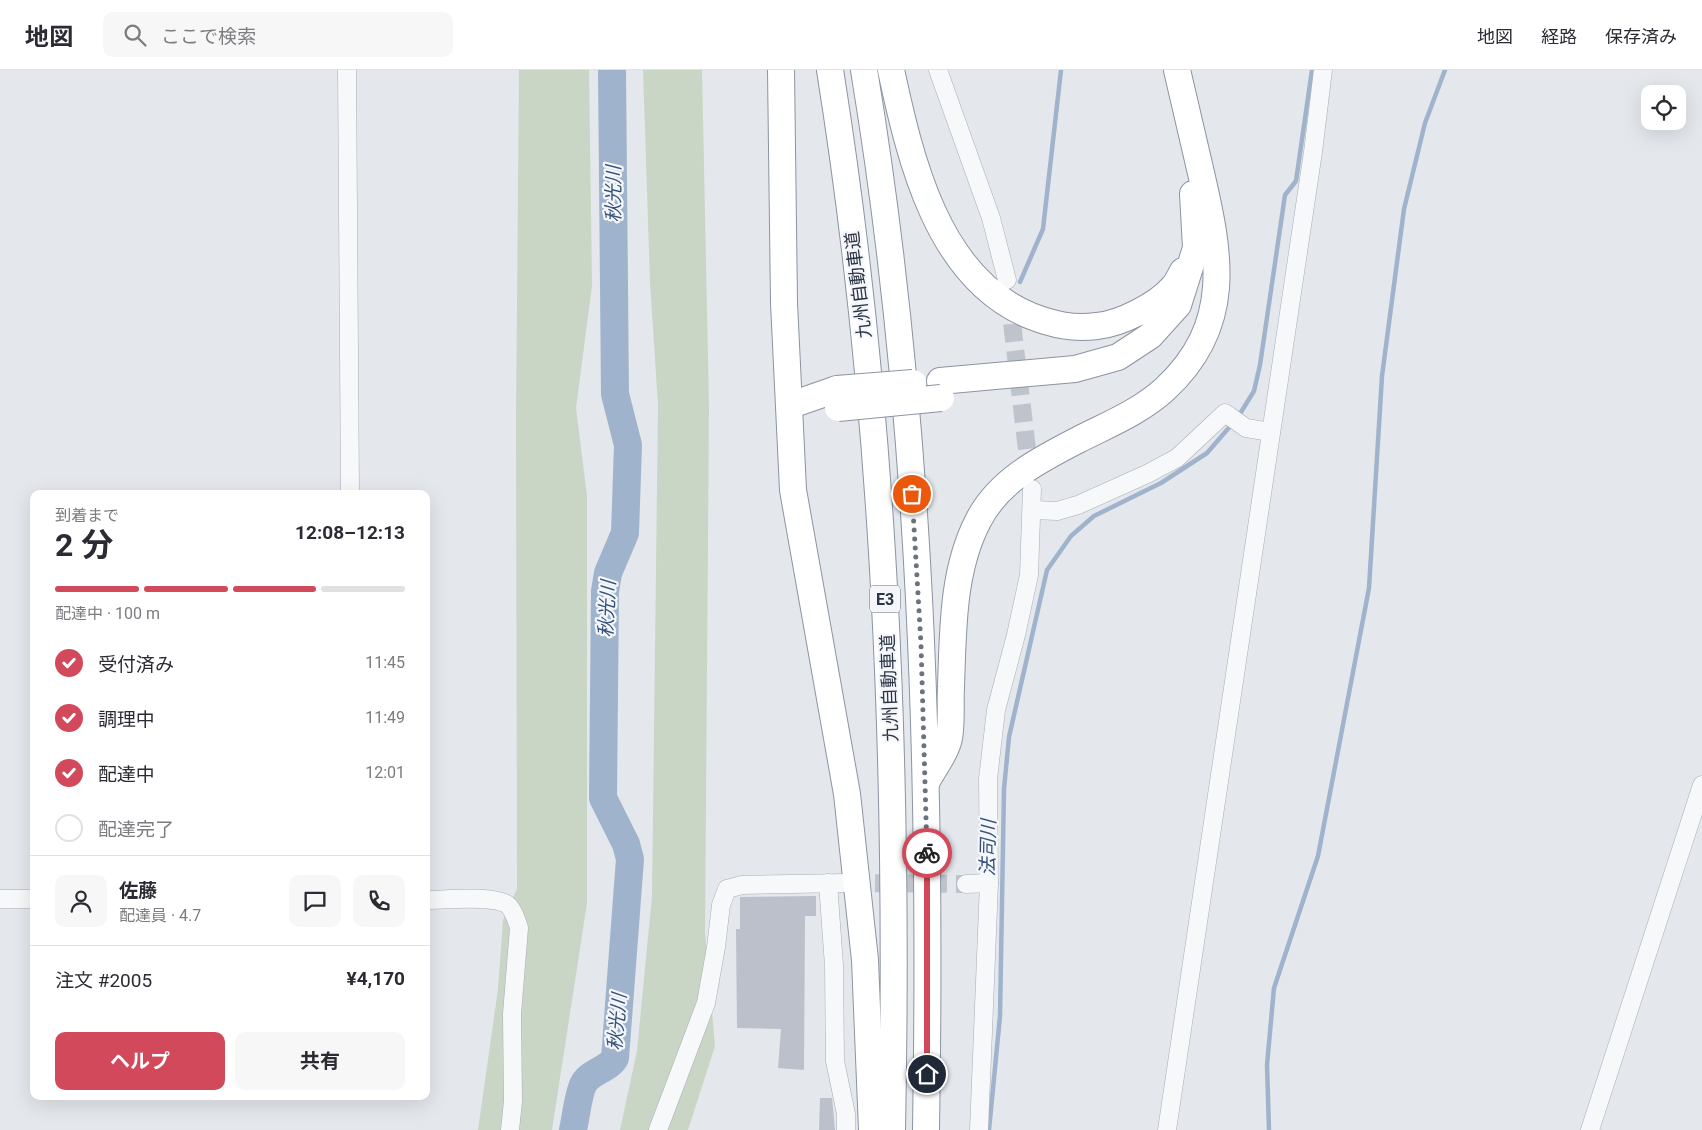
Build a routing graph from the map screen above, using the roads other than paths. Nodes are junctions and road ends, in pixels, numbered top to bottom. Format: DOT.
graph roads {
  1 [pos="347,70"];
  2 [pos="781,70"];
  3 [pos="830,70"];
  4 [pos="864,70"];
  5 [pos="891,70"];
  6 [pos="938,70"];
  7 [pos="1158,70"];
  8 [pos="1177,70"];
  9 [pos="1323,70"];
  10 [pos="1207,198"];
  11 [pos="1196,248"];
  12 [pos="1007,280"];
  13 [pos="940,390"];
  14 [pos="790,405"];
  15 [pos="1271,432"];
  16 [pos="1032,489"];
  17 [pos="350,490"];
  18 [pos="1033,510"];
  19 [pos="925,784"];
  20 [pos="1702,785"];
  21 [pos="847,883"];
  22 [pos="828,884"];
  23 [pos="966,884"];
  24 [pos="989,884"];
  25 [pos="0,899"];
  26 [pos="30,899"];
  27 [pos="430,900"];
  28 [pos="510,1130"];
  29 [pos="658,1130"];
  30 [pos="846,1130"];
  31 [pos="872,1130"];
  32 [pos="892,1130"];
  33 [pos="926,1130"];
  34 [pos="979,1130"];
  35 [pos="1167,1130"];
  36 [pos="1590,1130"];
  1 -- 17 [label="street"];
  2 -- 14 [label="highway"];
  3 -- 32 [label="highway, 九州自動車道 / E3"];
  4 -- 19 [label="highway, 九州自動車道 / E3"];
  5 -- 11 [label="highway"];
  6 -- 12 [label="street"];
  7 -- 11 [label="highway"];
  8 -- 10 [label="highway"];
  9 -- 15 [label="street"];
  10 -- 13 [label="highway"];
  10 -- 19 [label="highway"];
  11 -- 13 [label="highway"];
  13 -- 14 [label="highway, bridge"];
  14 -- 31 [label="highway"];
  15 -- 18 [label="street"];
  15 -- 35 [label="street"];
  16 -- 18 [label="street"];
  18 -- 24 [label="street"];
  19 -- 33 [label="highway, 九州自動車道 / E3"];
  20 -- 36 [label="street"];
  21 -- 22 [label="street"];
  22 -- 29 [label="street"];
  22 -- 30 [label="street"];
  23 -- 24 [label="street"];
  24 -- 34 [label="street"];
  25 -- 26 [label="street"];
  27 -- 28 [label="street"];
}
